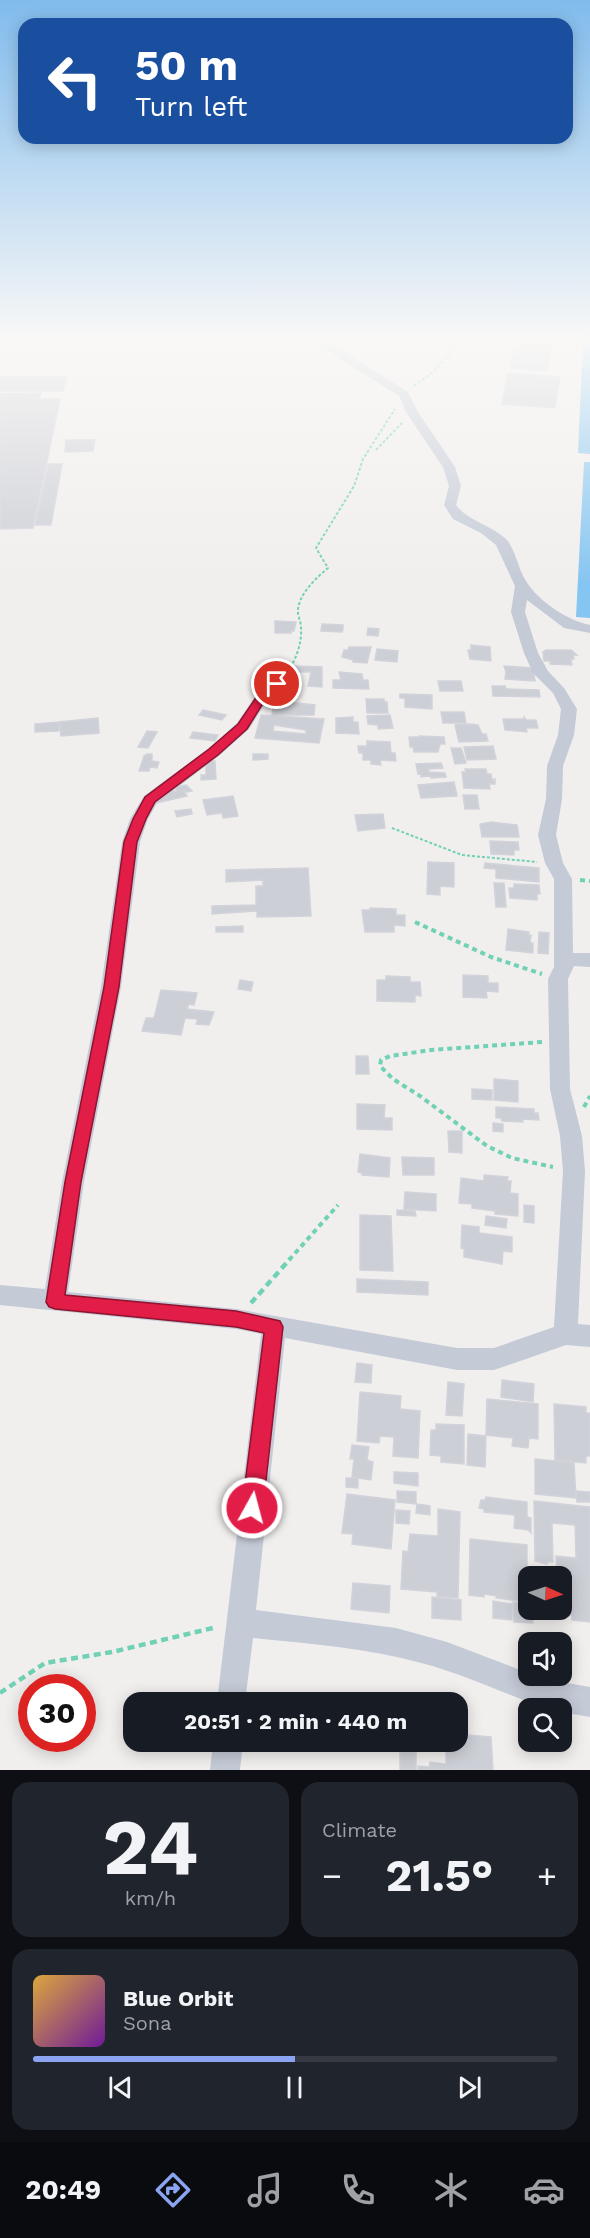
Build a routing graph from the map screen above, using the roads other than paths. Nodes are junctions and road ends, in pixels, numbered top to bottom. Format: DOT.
graph roads {
  1 [pos="416,419"];
  2 [pos="522,585"];
  3 [pos="590,629"];
  4 [pos="277,684"];
  5 [pos="590,960"];
  6 [pos="561,969"];
  7 [pos="0,1295"];
  8 [pos="55,1302"];
  9 [pos="274,1327"];
  10 [pos="566,1334"];
  11 [pos="590,1336"];
  12 [pos="239,1622"];
  13 [pos="232,1692"];
  14 [pos="590,1702"];
  15 [pos="227,1752"];
  16 [pos="225,1770"];
  1 -- 2 [label="street"];
  2 -- 3 [label="street"];
  2 -- 6 [label="street"];
  4 -- 8 [label="street"];
  5 -- 6 [label="street"];
  6 -- 10 [label="street"];
  7 -- 8 [label="street"];
  8 -- 9 [label="street"];
  9 -- 10 [label="street"];
  9 -- 12 [label="street"];
  10 -- 11 [label="street"];
  12 -- 13 [label="street"];
  12 -- 14 [label="street"];
  15 -- 16 [label="street"];
}
